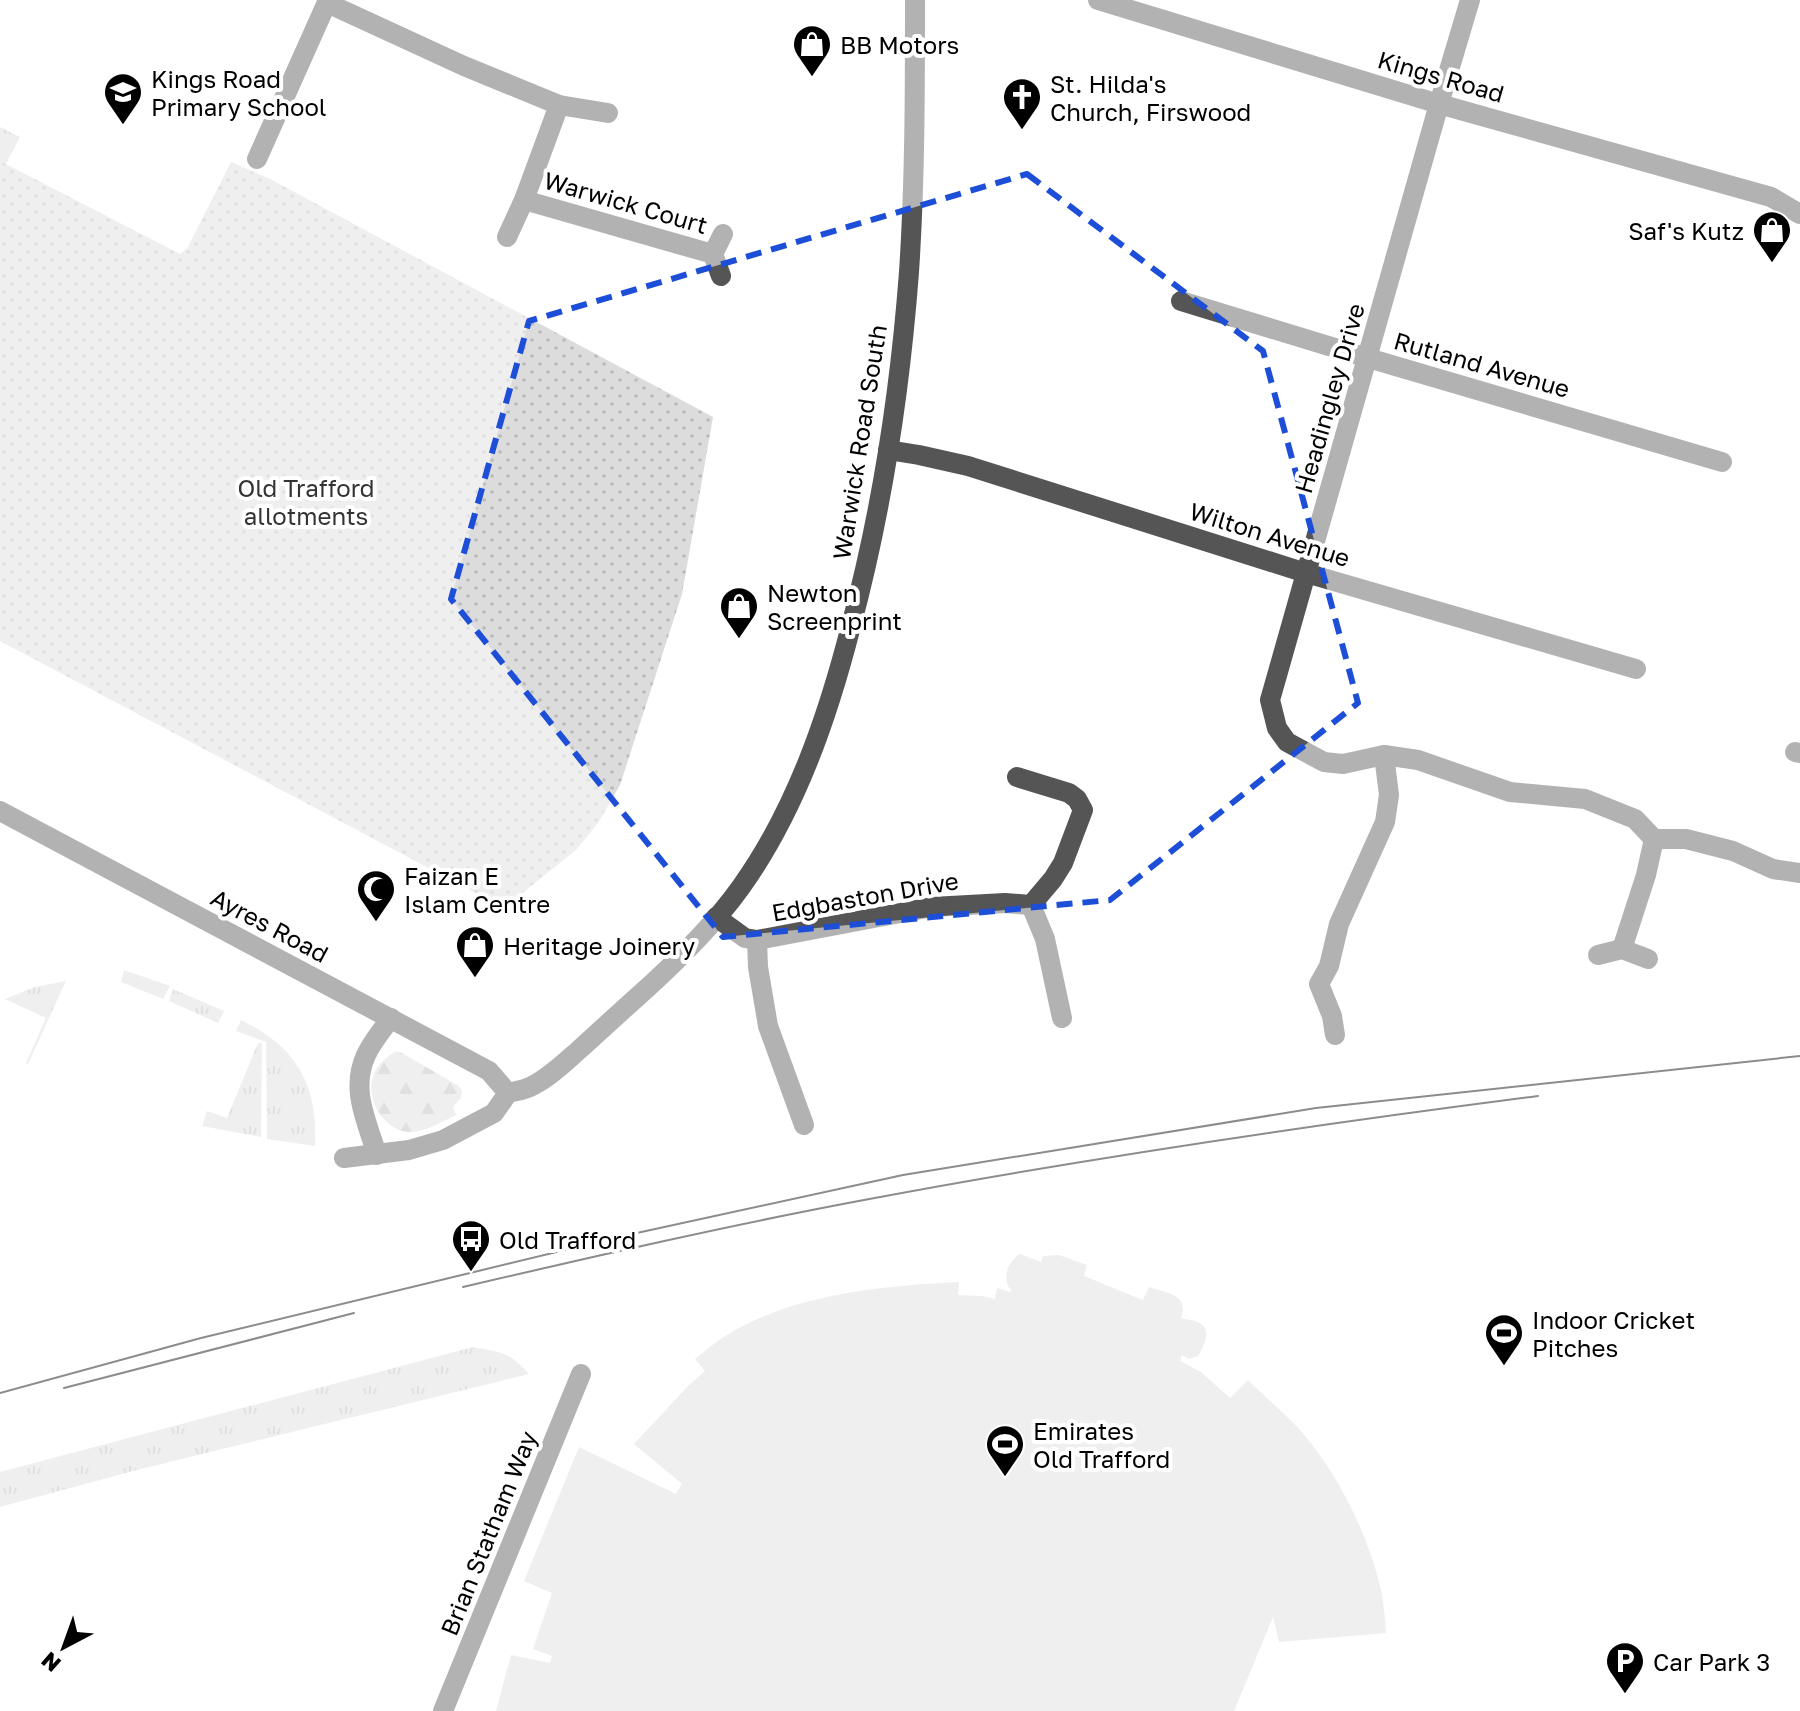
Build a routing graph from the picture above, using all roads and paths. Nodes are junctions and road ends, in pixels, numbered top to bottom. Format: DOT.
graph roads {
  1 [pos="915,0"];
  2 [pos="1098,0"];
  3 [pos="1470,0"];
  4 [pos="327,1"];
  5 [pos="1439,104"];
  6 [pos="559,105"];
  7 [pos="608,113"];
  8 [pos="257,159"];
  9 [pos="1771,197"];
  10 [pos="1800,197"];
  11 [pos="524,200"];
  12 [pos="1800,214"];
  13 [pos="723,234"];
  14 [pos="507,237"];
  15 [pos="713,254"];
  16 [pos="721,276"];
  17 [pos="1181,301"];
  18 [pos="1368,358"];
  19 [pos="888,450"];
  20 [pos="1722,462"];
  21 [pos="1306,573"];
  22 [pos="1636,669"];
  23 [pos="1384,755"];
  24 [pos="1017,777"];
  25 [pos="0,811"];
  26 [pos="1654,839"];
  27 [pos="1800,873"];
  28 [pos="1031,905"];
  29 [pos="716,917"];
  30 [pos="757,940"];
  31 [pos="1622,949"];
  32 [pos="1598,955"];
  33 [pos="1648,959"];
  34 [pos="391,1018"];
  35 [pos="1062,1018"];
  36 [pos="1335,1035"];
  37 [pos="508,1093"];
  38 [pos="804,1125"];
  39 [pos="377,1155"];
  40 [pos="344,1158"];
  41 [pos="581,1374"];
  42 [pos="443,1711"];
  1 -- 19 [label="street, Warwick Road South"];
  2 -- 5 [label="street, Kings Road"];
  3 -- 5 [label="street, Headingley Drive"];
  4 -- 6 [label="street"];
  4 -- 8 [label="street"];
  5 -- 9 [label="street, Kings Road"];
  5 -- 18 [label="street, Headingley Drive"];
  6 -- 7 [label="street"];
  6 -- 11 [label="street, Warwick Court"];
  9 -- 10 [label="street, Kings Road"];
  9 -- 12 [label="street, Kings Road"];
  11 -- 14 [label="street, Warwick Court"];
  11 -- 15 [label="street, Warwick Court"];
  13 -- 15 [label="street, Warwick Court"];
  15 -- 16 [label="street, Warwick Court"];
  17 -- 18 [label="street, Rutland Avenue"];
  18 -- 20 [label="street, Rutland Avenue"];
  18 -- 21 [label="street, Headingley Drive"];
  19 -- 21 [label="street, Wilton Avenue"];
  19 -- 29 [label="street, Warwick Road South"];
  21 -- 22 [label="street, Wilton Avenue"];
  21 -- 23 [label="street, Headingley Drive"];
  23 -- 26 [label="street, Headingley Drive"];
  23 -- 36 [label="street"];
  24 -- 28 [label="street"];
  25 -- 34 [label="street, Ayres Road"];
  26 -- 27 [label="street"];
  26 -- 31 [label="street"];
  28 -- 30 [label="street, Edgbaston Drive"];
  28 -- 35 [label="street"];
  29 -- 30 [label="street, Edgbaston Drive"];
  29 -- 37 [label="street, Warwick Road South"];
  30 -- 38 [label="street, Edgbaston Drive"];
  31 -- 32 [label="street"];
  31 -- 33 [label="street"];
  34 -- 37 [label="street, Ayres Road"];
  34 -- 39 [label="street"];
  37 -- 39 [label="street"];
  39 -- 40 [label="street"];
  41 -- 42 [label="street, Brian Statham Way"];
}
